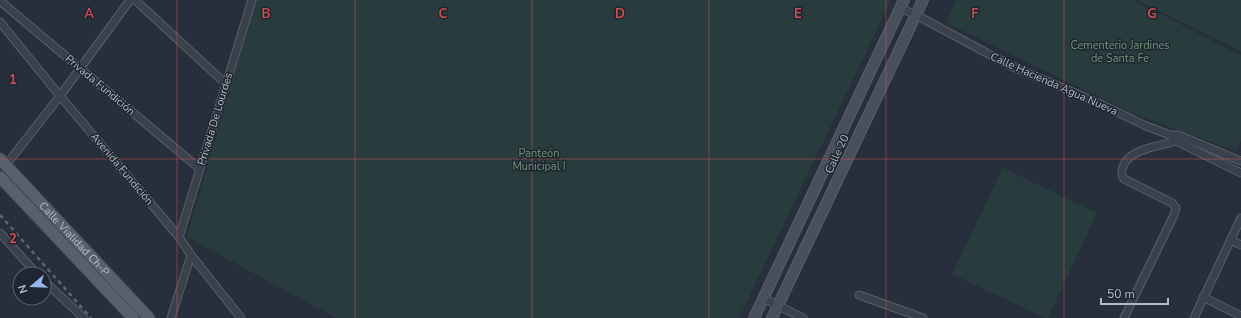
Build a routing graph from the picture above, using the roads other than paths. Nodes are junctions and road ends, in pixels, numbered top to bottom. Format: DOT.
graph roads {
  1 [pos="130,0"];
  2 [pos="135,0"];
  3 [pos="252,0"];
  4 [pos="923,0"];
  5 [pos="0,1"];
  6 [pos="902,4"];
  7 [pos="916,15"];
  8 [pos="0,22"];
  9 [pos="80,69"];
  10 [pos="226,84"];
  11 [pos="60,96"];
  12 [pos="1177,138"];
  13 [pos="834,148"];
  14 [pos="849,157"];
  15 [pos="1241,161"];
  16 [pos="3,162"];
  17 [pos="200,169"];
  18 [pos="1241,173"];
  19 [pos="0,177"];
  20 [pos="1241,218"];
  21 [pos="0,232"];
  22 [pos="179,237"];
  23 [pos="1231,240"];
  24 [pos="1241,245"];
  25 [pos="191,255"];
  26 [pos="30,266"];
  27 [pos="52,288"];
  28 [pos="859,295"];
  29 [pos="1203,297"];
  30 [pos="763,298"];
  31 [pos="777,306"];
  32 [pos="1241,316"];
  33 [pos="84,318"];
  34 [pos="133,318"];
  35 [pos="149,318"];
  36 [pos="171,318"];
  37 [pos="241,318"];
  38 [pos="754,318"];
  39 [pos="772,318"];
  40 [pos="803,318"];
  41 [pos="923,318"];
  42 [pos="1124,318"];
  43 [pos="1194,318"];
  1 -- 9 [label="street"];
  2 -- 10 [label="street"];
  3 -- 10 [label="street, Privada De Lourdes"];
  4 -- 7 [label="main road, Calle 20"];
  5 -- 9 [label="street, Privada Fundición"];
  6 -- 7 [label="street, Calle Hacienda Agua Nueva"];
  6 -- 13 [label="main road, Calle 20"];
  7 -- 12 [label="street, Calle Hacienda Agua Nueva"];
  7 -- 14 [label="main road, Calle 20"];
  8 -- 11 [label="street, Avenida Fundición"];
  9 -- 11 [label="street"];
  9 -- 17 [label="street, Privada Fundición"];
  10 -- 17 [label="street, Privada De Lourdes"];
  11 -- 16 [label="street"];
  11 -- 22 [label="street, Avenida Fundición"];
  12 -- 15 [label="street"];
  12 -- 18 [label="street"];
  12 -- 42 [label="street"];
  13 -- 14 [label="main road"];
  13 -- 30 [label="main road, Calle 20"];
  14 -- 31 [label="main road, Calle 20"];
  16 -- 35 [label="main road, Calle Vialidad Ch-P"];
  17 -- 22 [label="street, Privada De Lourdes"];
  19 -- 34 [label="main road, Calle Vialidad Ch-P"];
  20 -- 23 [label="street"];
  21 -- 26 [label="street"];
  22 -- 25 [label="street, Avenida Fundición"];
  23 -- 24 [label="street"];
  23 -- 29 [label="street"];
  25 -- 36 [label="street"];
  25 -- 37 [label="street, Avenida Fundición"];
  27 -- 33 [label="street"];
  28 -- 41 [label="street"];
  29 -- 32 [label="street"];
  29 -- 43 [label="street"];
  30 -- 31 [label="street"];
  30 -- 38 [label="main road, Calle 20"];
  31 -- 39 [label="main road, Calle 20"];
  31 -- 40 [label="street"];
}
